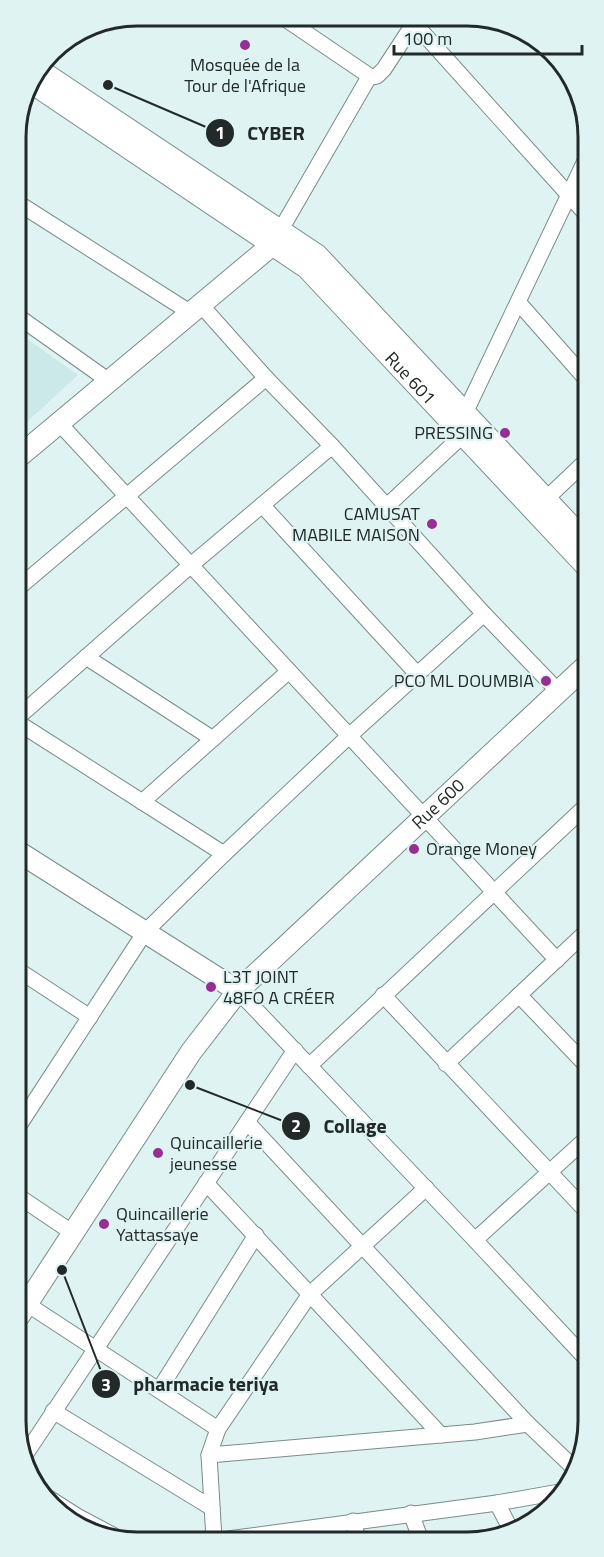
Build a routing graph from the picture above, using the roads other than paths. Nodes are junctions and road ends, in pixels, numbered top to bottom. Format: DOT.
graph roads {
  1 [pos="295,26"];
  2 [pos="412,26"];
  3 [pos="421,26"];
  4 [pos="45,74"];
  5 [pos="369,77"];
  6 [pos="37,86"];
  7 [pos="578,176"];
  8 [pos="569,195"];
  9 [pos="578,205"];
  10 [pos="26,208"];
  11 [pos="276,238"];
  12 [pos="312,261"];
  13 [pos="518,302"];
  14 [pos="196,309"];
  15 [pos="26,322"];
  16 [pos="578,370"];
  17 [pos="266,378"];
  18 [pos="109,381"];
  19 [pos="465,413"];
  20 [pos="59,423"];
  21 [pos="463,435"];
  22 [pos="332,446"];
  23 [pos="26,451"];
  24 [pos="578,469"];
  25 [pos="126,495"];
  26 [pos="546,499"];
  27 [pos="262,505"];
  28 [pos="387,506"];
  29 [pos="578,533"];
  30 [pos="578,557"];
  31 [pos="191,565"];
  32 [pos="26,581"];
  33 [pos="484,614"];
  34 [pos="86,657"];
  35 [pos="289,671"];
  36 [pos="578,673"];
  37 [pos="418,675"];
  38 [pos="559,692"];
  39 [pos="26,712"];
  40 [pos="26,726"];
  41 [pos="349,736"];
  42 [pos="213,739"];
  43 [pos="142,802"];
  44 [pos="578,813"];
  45 [pos="425,818"];
  46 [pos="224,854"];
  47 [pos="26,857"];
  48 [pos="493,892"];
  49 [pos="145,932"];
  50 [pos="578,940"];
  51 [pos="557,960"];
  52 [pos="26,975"];
  53 [pos="238,991"];
  54 [pos="519,995"];
  55 [pos="383,996"];
  56 [pos="90,1017"];
  57 [pos="294,1050"];
  58 [pos="578,1057"];
  59 [pos="446,1064"];
  60 [pos="309,1066"];
  61 [pos="26,1115"];
  62 [pos="247,1122"];
  63 [pos="578,1146"];
  64 [pos="550,1172"];
  65 [pos="206,1183"];
  66 [pos="426,1188"];
  67 [pos="26,1201"];
  68 [pos="578,1202"];
  69 [pos="73,1233"];
  70 [pos="255,1235"];
  71 [pos="476,1240"];
  72 [pos="363,1245"];
  73 [pos="310,1294"];
  74 [pos="26,1305"];
  75 [pos="26,1312"];
  76 [pos="578,1345"];
  77 [pos="95,1348"];
  78 [pos="159,1390"];
  79 [pos="54,1411"];
  80 [pos="528,1424"];
  81 [pos="218,1429"];
  82 [pos="441,1435"];
  83 [pos="29,1448"];
  84 [pos="209,1455"];
  85 [pos="570,1464"];
  86 [pos="551,1493"];
  87 [pos="497,1503"];
  88 [pos="212,1508"];
  89 [pos="411,1513"];
  90 [pos="353,1521"];
  91 [pos="508,1524"];
  92 [pos="214,1532"];
  93 [pos="291,1532"];
  94 [pos="356,1532"];
  95 [pos="418,1532"];
  1 -- 5 [label="street"];
  2 -- 5 [label="street"];
  3 -- 8 [label="street"];
  4 -- 11 [label="street"];
  5 -- 11 [label="street"];
  6 -- 11 [label="street"];
  7 -- 8 [label="street"];
  8 -- 9 [label="street"];
  8 -- 13 [label="street"];
  10 -- 14 [label="street"];
  11 -- 12 [label="street"];
  11 -- 14 [label="street"];
  12 -- 19 [label="street, Rue 601"];
  12 -- 21 [label="street, Rue 601"];
  13 -- 16 [label="street"];
  13 -- 19 [label="street"];
  14 -- 17 [label="street"];
  14 -- 18 [label="street"];
  15 -- 18 [label="street"];
  17 -- 22 [label="street"];
  17 -- 25 [label="street"];
  18 -- 20 [label="street"];
  19 -- 26 [label="street, Rue 601"];
  20 -- 23 [label="street"];
  20 -- 25 [label="street"];
  21 -- 28 [label="street"];
  21 -- 30 [label="street, Rue 601"];
  22 -- 27 [label="street"];
  22 -- 28 [label="street"];
  24 -- 26 [label="street"];
  25 -- 31 [label="street"];
  25 -- 32 [label="street"];
  26 -- 29 [label="street, Rue 601"];
  27 -- 31 [label="street"];
  27 -- 37 [label="street"];
  28 -- 33 [label="street"];
  31 -- 34 [label="street"];
  31 -- 35 [label="street"];
  33 -- 37 [label="street"];
  33 -- 38 [label="street"];
  34 -- 39 [label="street"];
  34 -- 42 [label="street"];
  35 -- 41 [label="street"];
  35 -- 42 [label="street"];
  36 -- 38 [label="street, Rue 600"];
  37 -- 41 [label="street"];
  38 -- 45 [label="street, Rue 600"];
  40 -- 43 [label="street"];
  41 -- 45 [label="street"];
  41 -- 46 [label="street"];
  42 -- 43 [label="street"];
  43 -- 46 [label="street"];
  44 -- 48 [label="street"];
  45 -- 48 [label="street"];
  45 -- 53 [label="street, Rue 600"];
  46 -- 49 [label="street"];
  47 -- 49 [label="street"];
  48 -- 51 [label="street"];
  48 -- 55 [label="street"];
  49 -- 53 [label="street"];
  49 -- 56 [label="street"];
  50 -- 51 [label="street"];
  51 -- 54 [label="street"];
  52 -- 56 [label="street"];
  53 -- 57 [label="street"];
  53 -- 69 [label="street, Rue 600"];
  54 -- 58 [label="street"];
  54 -- 59 [label="street"];
  55 -- 59 [label="street"];
  55 -- 60 [label="street"];
  56 -- 61 [label="street"];
  57 -- 60 [label="street"];
  57 -- 62 [label="street"];
  59 -- 64 [label="street"];
  60 -- 66 [label="street"];
  62 -- 65 [label="street"];
  62 -- 72 [label="street"];
  63 -- 64 [label="street"];
  64 -- 68 [label="street"];
  64 -- 71 [label="street"];
  65 -- 70 [label="street"];
  65 -- 77 [label="street"];
  66 -- 71 [label="street"];
  66 -- 72 [label="street"];
  67 -- 69 [label="street"];
  69 -- 74 [label="street, Rue 600"];
  70 -- 73 [label="street"];
  70 -- 78 [label="street"];
  71 -- 76 [label="street"];
  72 -- 73 [label="street"];
  72 -- 80 [label="street"];
  73 -- 81 [label="street"];
  73 -- 82 [label="street"];
  75 -- 77 [label="street"];
  77 -- 78 [label="street"];
  77 -- 79 [label="street"];
  78 -- 81 [label="street"];
  79 -- 83 [label="street"];
  79 -- 88 [label="street"];
  80 -- 82 [label="street"];
  80 -- 85 [label="street"];
  81 -- 84 [label="street"];
  82 -- 84 [label="street"];
  84 -- 88 [label="street"];
  86 -- 87 [label="street"];
  87 -- 89 [label="street"];
  87 -- 91 [label="street"];
  88 -- 92 [label="street"];
  89 -- 90 [label="street"];
  89 -- 95 [label="street"];
  90 -- 93 [label="street"];
  90 -- 94 [label="street"];
}
